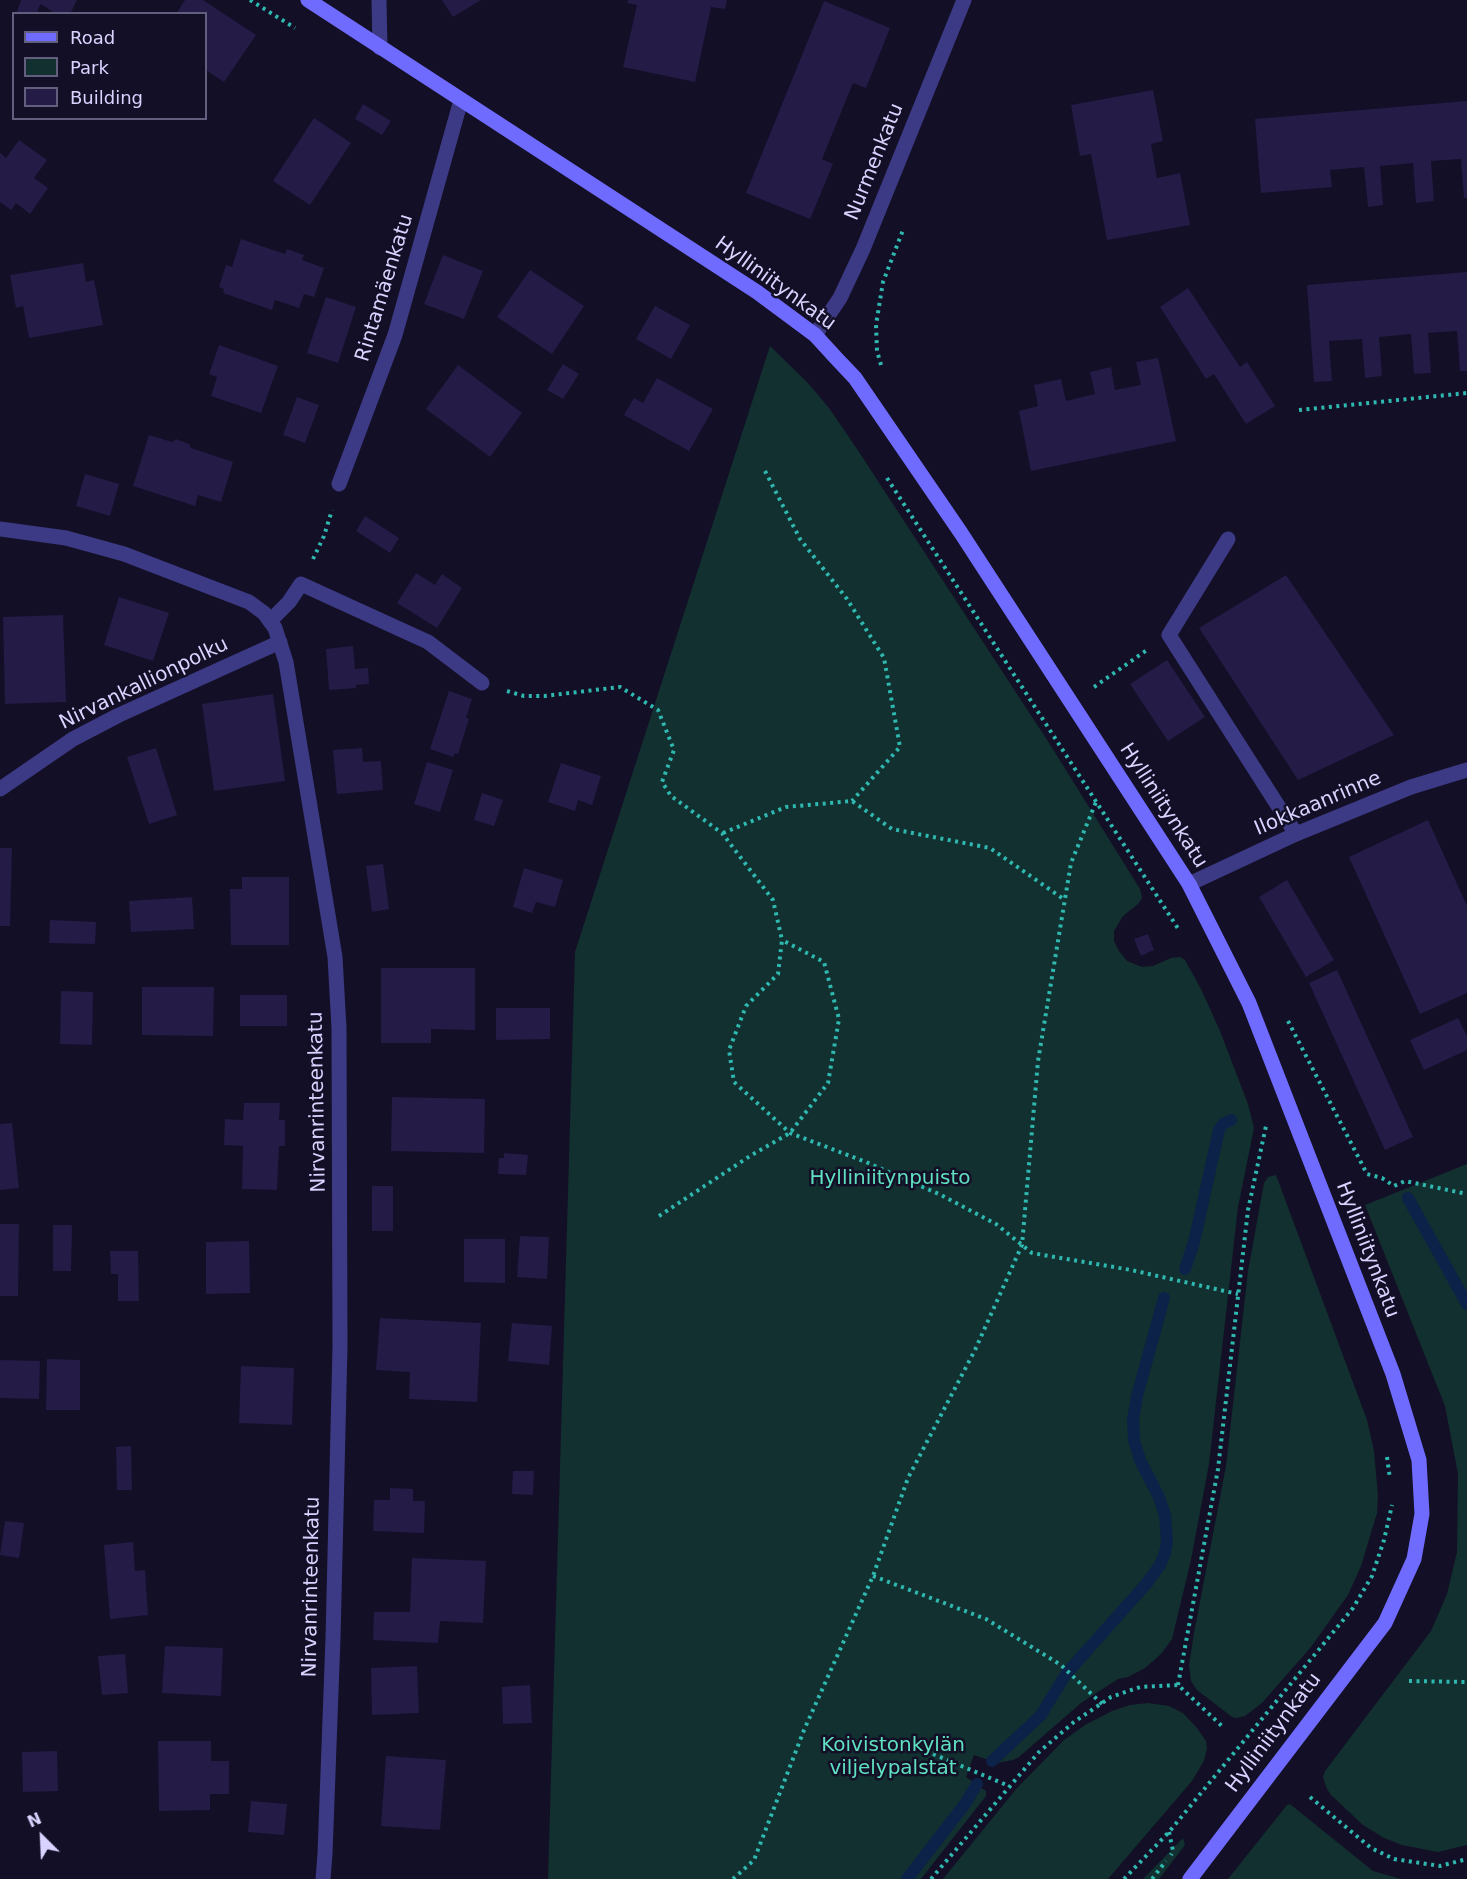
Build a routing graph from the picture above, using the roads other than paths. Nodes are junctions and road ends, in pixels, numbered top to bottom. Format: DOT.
graph roads {
  1 [pos="308,0"];
  2 [pos="379,0"];
  3 [pos="964,0"];
  4 [pos="380,48"];
  5 [pos="461,100"];
  6 [pos="815,335"];
  7 [pos="339,484"];
  8 [pos="0,529"];
  9 [pos="1228,539"];
  10 [pos="270,621"];
  11 [pos="280,642"];
  12 [pos="482,683"];
  13 [pos="1467,770"];
  14 [pos="0,789"];
  15 [pos="1296,834"];
  16 [pos="1189,884"];
  17 [pos="323,1879"];
  18 [pos="1190,1879"];
  1 -- 4 [label="street, Hylliniitynkatu"];
  2 -- 4 [label="street"];
  3 -- 6 [label="street, Nurmenkatu"];
  4 -- 5 [label="street, Hylliniitynkatu"];
  5 -- 6 [label="street, Hylliniitynkatu"];
  5 -- 7 [label="street, Rintamäenkatu"];
  6 -- 16 [label="street, Hylliniitynkatu"];
  8 -- 10 [label="street, Nirvanrinteenkatu"];
  9 -- 15 [label="street"];
  10 -- 11 [label="street, Nirvanrinteenkatu"];
  10 -- 12 [label="street"];
  11 -- 14 [label="street, Nirvankallionpolku"];
  11 -- 17 [label="street, Nirvanrinteenkatu"];
  13 -- 15 [label="street, Ilokkaanrinne"];
  15 -- 16 [label="street, Ilokkaanrinne"];
  16 -- 18 [label="street, Hylliniitynkatu"];
}
